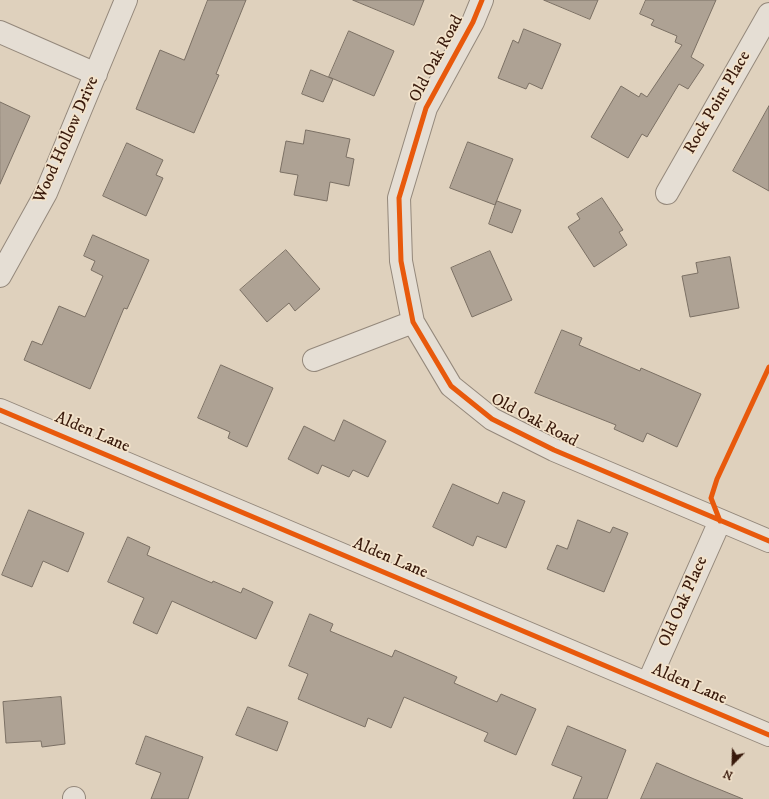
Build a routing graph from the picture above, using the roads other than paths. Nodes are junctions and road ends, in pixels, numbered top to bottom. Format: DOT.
graph roads {
  1 [pos="126,0"];
  2 [pos="482,0"];
  3 [pos="769,14"];
  4 [pos="0,32"];
  5 [pos="96,74"];
  6 [pos="667,192"];
  7 [pos="0,276"];
  8 [pos="413,322"];
  9 [pos="314,360"];
  10 [pos="0,410"];
  11 [pos="720,521"];
  12 [pos="769,542"];
  13 [pos="648,683"];
  14 [pos="769,735"];
  1 -- 5 [label="street, Wood Hollow Drive"];
  2 -- 8 [label="street, Old Oak Road"];
  3 -- 6 [label="street, Rock Point Place"];
  4 -- 5 [label="street"];
  5 -- 7 [label="street, Wood Hollow Drive"];
  8 -- 9 [label="street"];
  8 -- 11 [label="street, Old Oak Road"];
  10 -- 13 [label="street, Alden Lane"];
  11 -- 12 [label="street, Old Oak Road"];
  11 -- 13 [label="street, Old Oak Place"];
  13 -- 14 [label="street, Alden Lane"];
}
